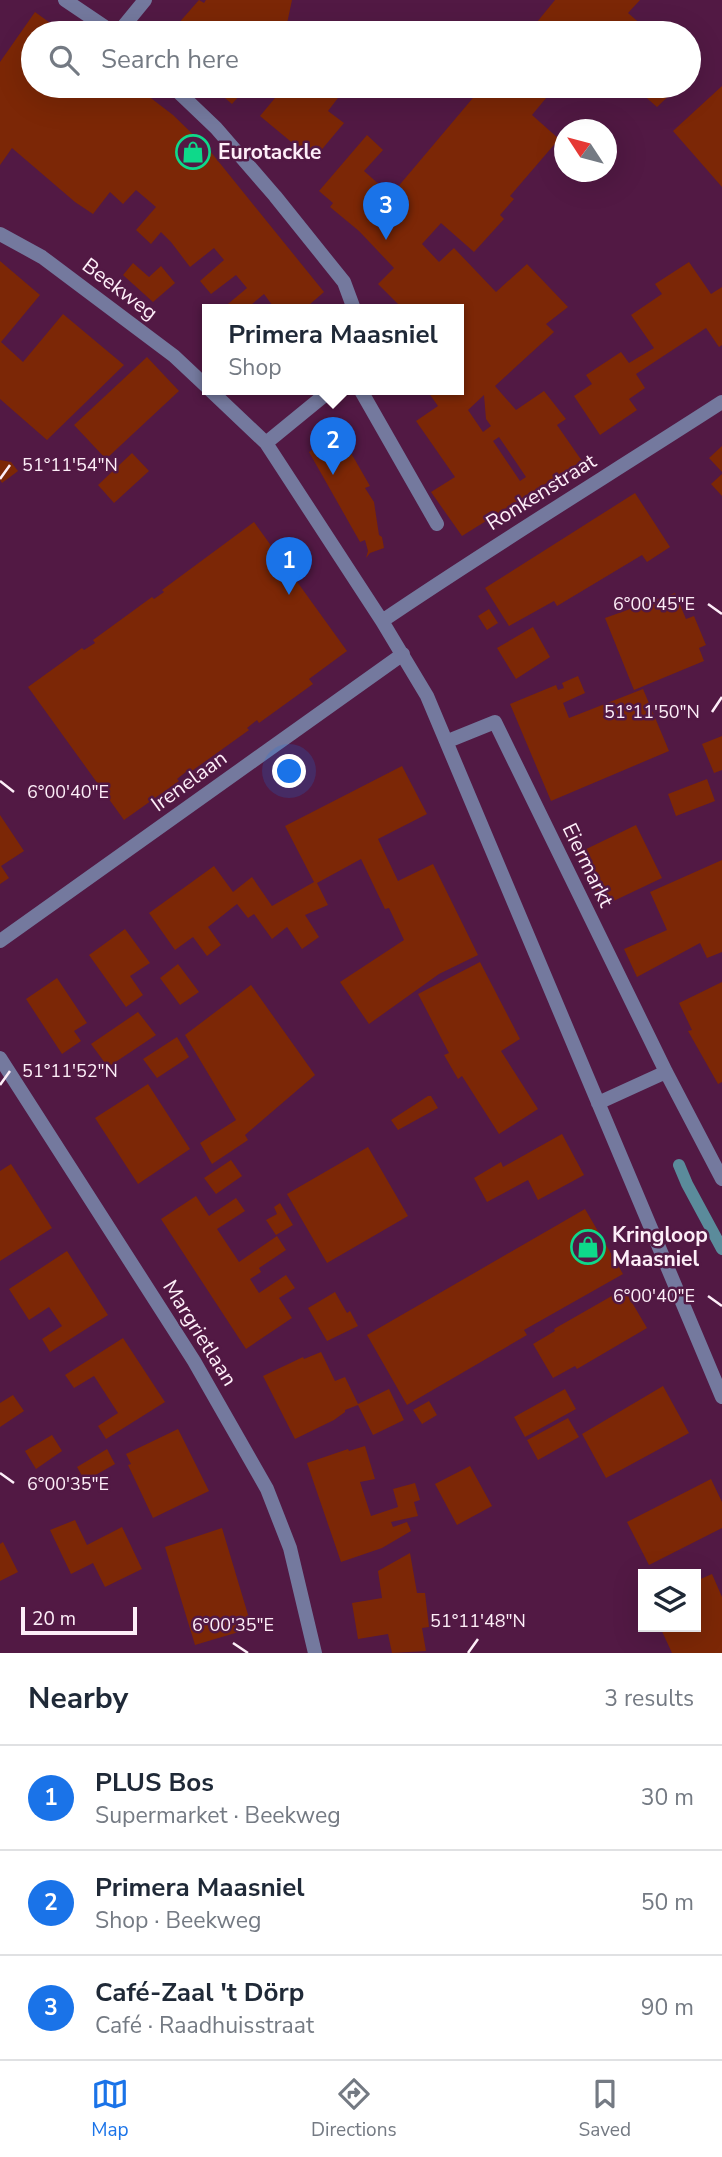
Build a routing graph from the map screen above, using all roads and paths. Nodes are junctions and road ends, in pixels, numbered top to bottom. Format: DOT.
graph roads {
  1 [pos="65,0"];
  2 [pos="145,0"];
  3 [pos="97,21"];
  4 [pos="127,21"];
  5 [pos="185,98"];
  6 [pos="0,234"];
  7 [pos="352,304"];
  8 [pos="202,382"];
  9 [pos="215,395"];
  10 [pos="325,395"];
  11 [pos="363,395"];
  12 [pos="722,402"];
  13 [pos="266,443"];
  14 [pos="437,524"];
  15 [pos="383,621"];
  16 [pos="402,654"];
  17 [pos="448,741"];
  18 [pos="0,941"];
  19 [pos="0,1058"];
  20 [pos="666,1072"];
  21 [pos="598,1103"];
  22 [pos="722,1179"];
  23 [pos="722,1398"];
  24 [pos="315,1653"];
  1 -- 3 [label="street"];
  2 -- 4 [label="street"];
  5 -- 7 [label="street"];
  6 -- 8 [label="street, Beekweg"];
  9 -- 13 [label="street, Beekweg"];
  10 -- 13 [label="street"];
  11 -- 14 [label="street"];
  12 -- 15 [label="street, Ronkenstraat"];
  13 -- 15 [label="street, Beekweg"];
  15 -- 16 [label="street"];
  16 -- 17 [label="street"];
  16 -- 18 [label="street, Irenelaan"];
  17 -- 20 [label="street, Eiermarkt"];
  17 -- 21 [label="street"];
  19 -- 24 [label="street, Margrietlaan"];
  20 -- 21 [label="street"];
  20 -- 22 [label="street, Eiermarkt"];
  21 -- 23 [label="street"];
}
